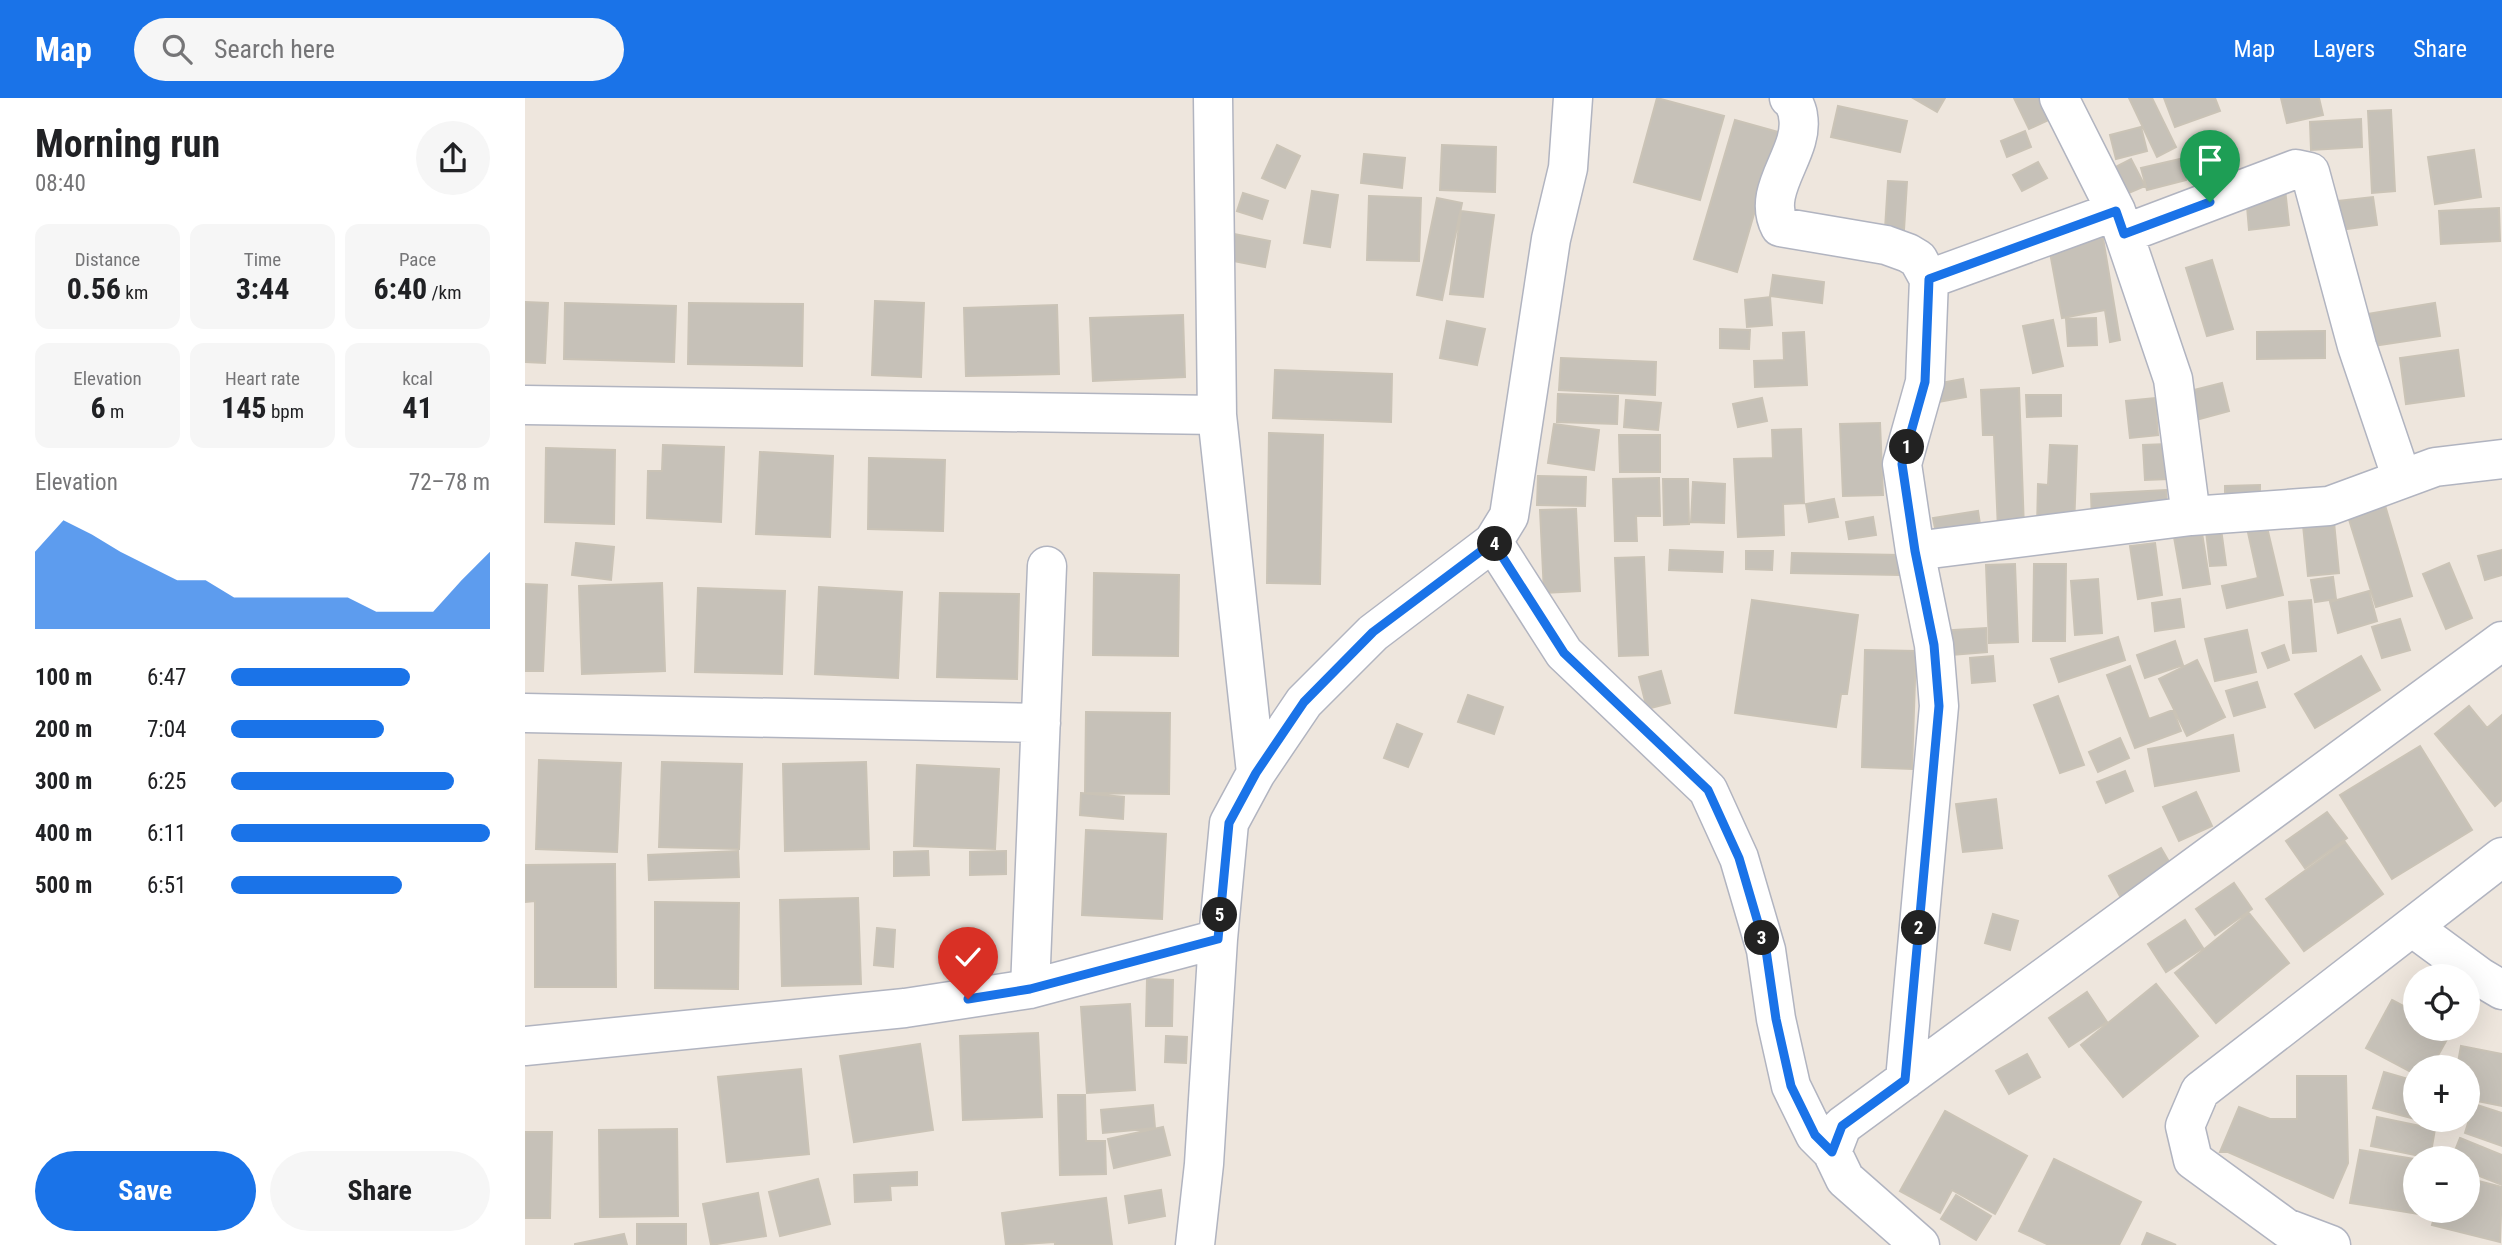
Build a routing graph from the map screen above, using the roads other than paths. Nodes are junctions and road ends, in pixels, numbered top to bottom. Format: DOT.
graph roads {
  1 [pos="1213,98"];
  2 [pos="1573,98"];
  3 [pos="1789,98"];
  4 [pos="2059,98"];
  5 [pos="2120,222"];
  6 [pos="1929,279"];
  7 [pos="525,405"];
  8 [pos="1217,415"];
  9 [pos="2502,459"];
  10 [pos="2402,479"];
  11 [pos="2191,516"];
  12 [pos="1493,542"];
  13 [pos="1915,551"];
  14 [pos="1047,566"];
  15 [pos="2502,641"];
  16 [pos="525,713"];
  17 [pos="1041,723"];
  18 [pos="1256,773"];
  19 [pos="2502,856"];
  20 [pos="2413,927"];
  21 [pos="1218,939"];
  22 [pos="1030,989"];
  23 [pos="2502,990"];
  24 [pos="525,1046"];
  25 [pos="1905,1080"];
  26 [pos="1832,1152"];
  27 [pos="2282,1237"];
  28 [pos="1195,1245"];
  29 [pos="1920,1245"];
  30 [pos="2331,1245"];
  1 -- 8 [label="street"];
  2 -- 12 [label="street"];
  3 -- 6 [label="street"];
  4 -- 5 [label="street"];
  5 -- 6 [label="street"];
  5 -- 10 [label="street"];
  5 -- 11 [label="street"];
  6 -- 13 [label="street"];
  7 -- 8 [label="street"];
  8 -- 18 [label="street"];
  9 -- 10 [label="street"];
  10 -- 11 [label="street"];
  11 -- 13 [label="street"];
  12 -- 18 [label="street"];
  12 -- 26 [label="street"];
  13 -- 25 [label="street"];
  14 -- 17 [label="street"];
  15 -- 25 [label="street"];
  16 -- 17 [label="street"];
  17 -- 22 [label="street"];
  18 -- 21 [label="street"];
  19 -- 20 [label="street"];
  20 -- 23 [label="street"];
  20 -- 27 [label="street"];
  21 -- 22 [label="street"];
  21 -- 28 [label="street"];
  22 -- 24 [label="street"];
  25 -- 26 [label="street"];
  26 -- 29 [label="street"];
  27 -- 30 [label="street"];
}
